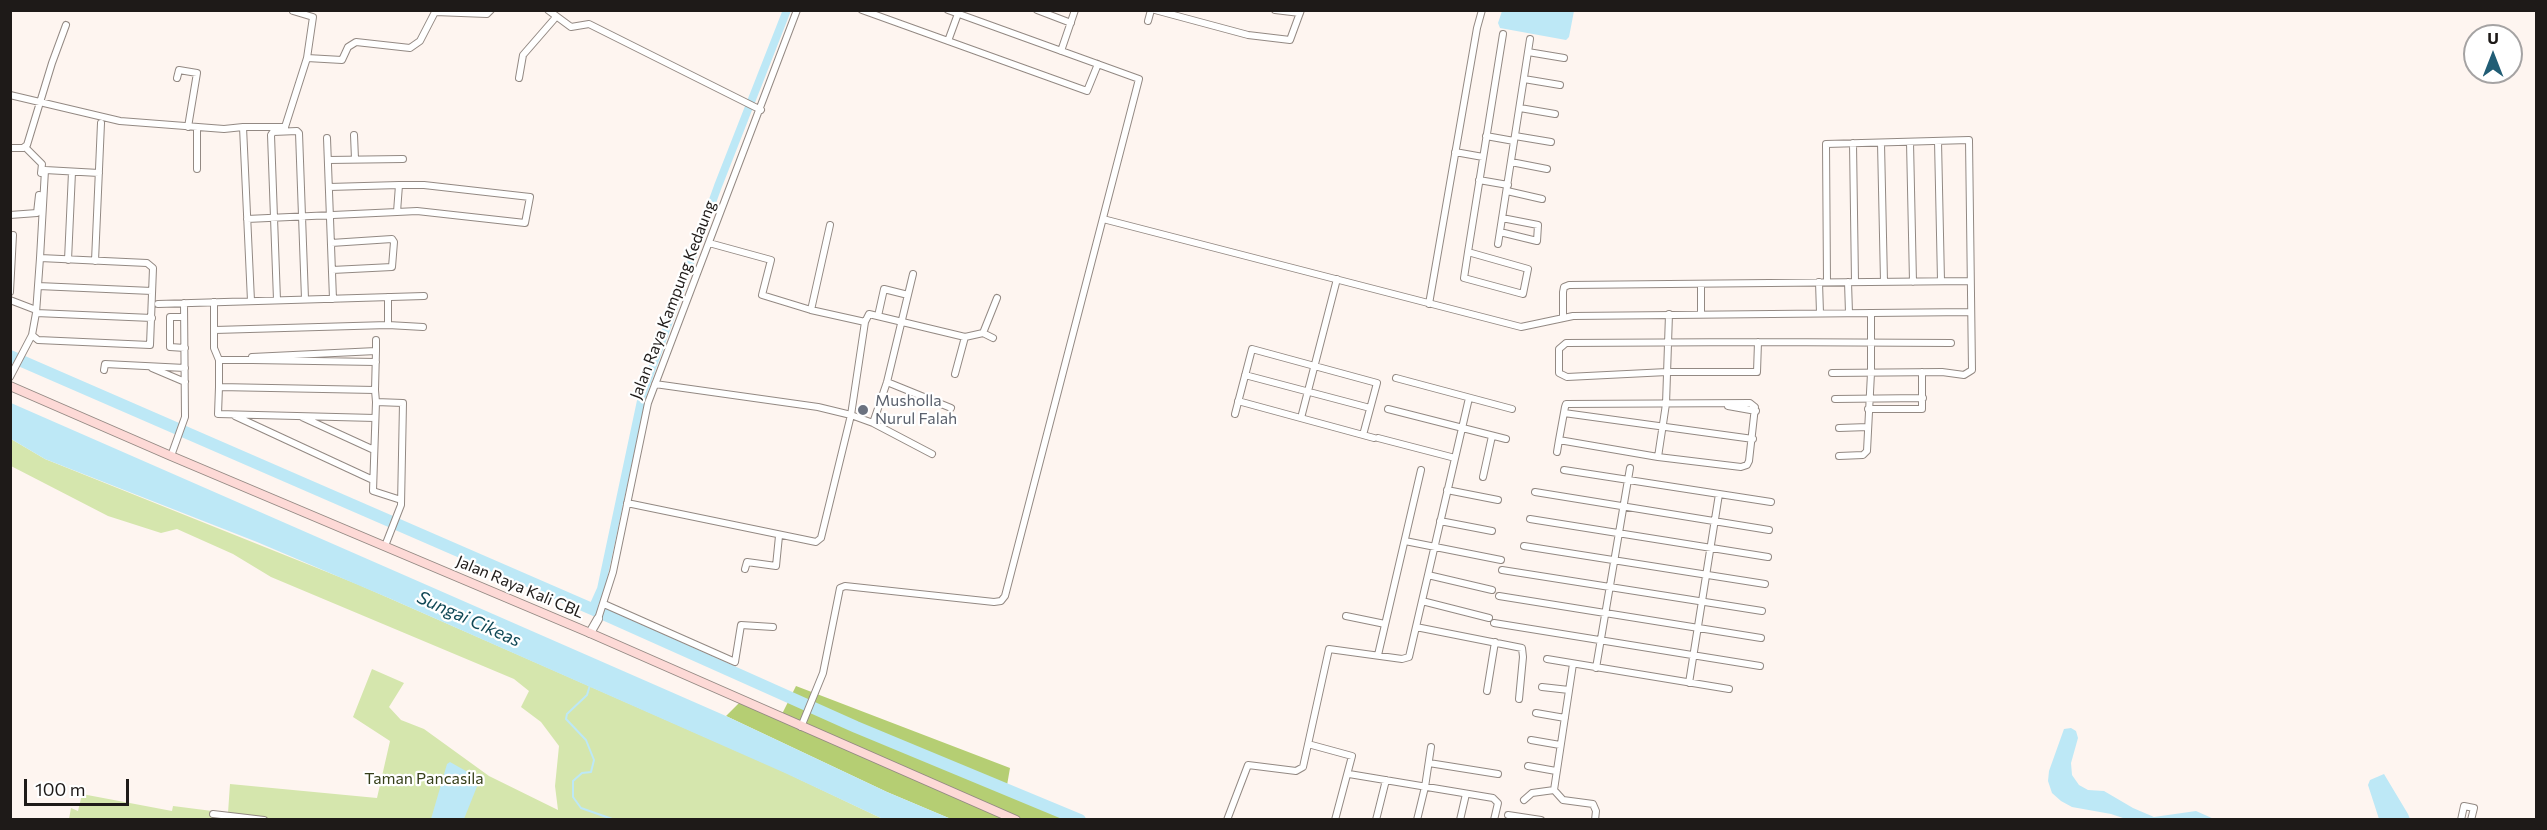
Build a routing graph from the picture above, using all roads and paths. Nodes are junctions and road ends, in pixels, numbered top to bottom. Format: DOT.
graph roads {
  1 [pos="491,10"];
  2 [pos="548,10"];
  3 [pos="797,10"];
  4 [pos="862,10"];
  5 [pos="948,10"];
  6 [pos="1037,10"];
  7 [pos="1075,10"];
  8 [pos="1153,10"];
  9 [pos="1275,10"];
  10 [pos="1482,10"];
  11 [pos="293,11"];
  12 [pos="958,12"];
  13 [pos="1300,12"];
  14 [pos="556,16"];
  15 [pos="1148,21"];
  16 [pos="1071,23"];
  17 [pos="66,25"];
  18 [pos="1503,34"];
  19 [pos="1530,39"];
  20 [pos="948,41"];
  21 [pos="1061,51"];
  22 [pos="1528,52"];
  23 [pos="307,58"];
  24 [pos="1564,58"];
  25 [pos="1098,64"];
  26 [pos="199,65"];
  27 [pos="197,73"];
  28 [pos="177,78"];
  29 [pos="519,78"];
  30 [pos="1524,79"];
  31 [pos="1560,85"];
  32 [pos="10,95"];
  33 [pos="39,103"];
  34 [pos="1520,108"];
  35 [pos="759,109"];
  36 [pos="1555,114"];
  37 [pos="101,123"];
  38 [pos="188,127"];
  39 [pos="243,127"];
  40 [pos="197,128"];
  41 [pos="354,135"];
  42 [pos="1486,136"];
  43 [pos="327,138"];
  44 [pos="1515,138"];
  45 [pos="1938,141"];
  46 [pos="1551,142"];
  47 [pos="1910,142"];
  48 [pos="1853,143"];
  49 [pos="1881,143"];
  50 [pos="25,147"];
  51 [pos="10,148"];
  52 [pos="1455,152"];
  53 [pos="1483,157"];
  54 [pos="355,159"];
  55 [pos="404,159"];
  56 [pos="328,160"];
  57 [pos="1511,162"];
  58 [pos="197,169"];
  59 [pos="1547,169"];
  60 [pos="72,172"];
  61 [pos="99,173"];
  62 [pos="1479,180"];
  63 [pos="399,185"];
  64 [pos="329,187"];
  65 [pos="1507,188"];
  66 [pos="1542,199"];
  67 [pos="397,212"];
  68 [pos="10,215"];
  69 [pos="329,215"];
  70 [pos="275,217"];
  71 [pos="302,217"];
  72 [pos="1502,218"];
  73 [pos="247,219"];
  74 [pos="1103,219"];
  75 [pos="830,225"];
  76 [pos="1500,232"];
  77 [pos="13,235"];
  78 [pos="331,243"];
  79 [pos="709,243"];
  80 [pos="1498,244"];
  81 [pos="1468,252"];
  82 [pos="40,258"];
  83 [pos="68,260"];
  84 [pos="95,261"];
  85 [pos="332,270"];
  86 [pos="913,274"];
  87 [pos="1337,279"];
  88 [pos="1941,281"];
  89 [pos="1971,281"];
  90 [pos="1823,282"];
  91 [pos="1852,282"];
  92 [pos="1884,282"];
  93 [pos="1913,282"];
  94 [pos="1701,284"];
  95 [pos="38,286"];
  96 [pos="152,291"];
  97 [pos="10,292"];
  98 [pos="908,295"];
  99 [pos="424,296"];
  100 [pos="388,297"];
  101 [pos="997,298"];
  102 [pos="306,299"];
  103 [pos="333,299"];
  104 [pos="10,300"];
  105 [pos="277,300"];
  106 [pos="251,301"];
  107 [pos="214,302"];
  108 [pos="184,303"];
  109 [pos="1429,303"];
  110 [pos="158,304"];
  111 [pos="811,310"];
  112 [pos="36,312"];
  113 [pos="1971,312"];
  114 [pos="1820,313"];
  115 [pos="1849,313"];
  116 [pos="1871,313"];
  117 [pos="1669,314"];
  118 [pos="1701,314"];
  119 [pos="878,316"];
  120 [pos="184,317"];
  121 [pos="1563,317"];
  122 [pos="152,318"];
  123 [pos="902,321"];
  124 [pos="865,322"];
  125 [pos="388,325"];
  126 [pos="423,327"];
  127 [pos="215,330"];
  128 [pos="983,333"];
  129 [pos="32,335"];
  130 [pos="965,337"];
  131 [pos="993,338"];
  132 [pos="376,340"];
  133 [pos="1758,342"];
  134 [pos="1870,342"];
  135 [pos="1951,343"];
  136 [pos="1669,344"];
  137 [pos="185,348"];
  138 [pos="376,351"];
  139 [pos="219,360"];
  140 [pos="252,360"];
  141 [pos="376,362"];
  142 [pos="146,365"];
  143 [pos="1314,366"];
  144 [pos="185,368"];
  145 [pos="104,370"];
  146 [pos="1667,372"];
  147 [pos="1922,372"];
  148 [pos="1832,373"];
  149 [pos="1871,373"];
  150 [pos="955,374"];
  151 [pos="1245,375"];
  152 [pos="10,377"];
  153 [pos="1396,378"];
  154 [pos="185,382"];
  155 [pos="887,382"];
  156 [pos="655,384"];
  157 [pos="10,386"];
  158 [pos="219,387"];
  159 [pos="375,390"];
  160 [pos="1308,392"];
  161 [pos="1469,398"];
  162 [pos="1923,398"];
  163 [pos="1835,399"];
  164 [pos="1869,400"];
  165 [pos="1238,401"];
  166 [pos="376,402"];
  167 [pos="1666,404"];
  168 [pos="951,408"];
  169 [pos="1370,408"];
  170 [pos="1388,409"];
  171 [pos="1512,409"];
  172 [pos="1868,409"];
  173 [pos="1564,413"];
  174 [pos="230,414"];
  175 [pos="1234,414"];
  176 [pos="850,415"];
  177 [pos="298,416"];
  178 [pos="375,418"];
  179 [pos="1301,418"];
  180 [pos="873,423"];
  181 [pos="1663,427"];
  182 [pos="1868,427"];
  183 [pos="1462,428"];
  184 [pos="1839,428"];
  185 [pos="1363,435"];
  186 [pos="1492,436"];
  187 [pos="1506,439"];
  188 [pos="1753,439"];
  189 [pos="1559,440"];
  190 [pos="374,450"];
  191 [pos="1557,452"];
  192 [pos="932,454"];
  193 [pos="171,456"];
  194 [pos="1839,456"];
  195 [pos="1658,457"];
  196 [pos="1455,458"];
  197 [pos="1630,468"];
  198 [pos="1421,470"];
  199 [pos="1564,470"];
  200 [pos="1483,477"];
  201 [pos="373,480"];
  202 [pos="1628,480"];
  203 [pos="1447,490"];
  204 [pos="1535,492"];
  205 [pos="1719,494"];
  206 [pos="402,500"];
  207 [pos="1498,500"];
  208 [pos="1771,502"];
  209 [pos="627,503"];
  210 [pos="1624,506"];
  211 [pos="1530,519"];
  212 [pos="1440,521"];
  213 [pos="1714,521"];
  214 [pos="1769,530"];
  215 [pos="1492,531"];
  216 [pos="1619,533"];
  217 [pos="779,536"];
  218 [pos="1405,541"];
  219 [pos="385,546"];
  220 [pos="1524,546"];
  221 [pos="1434,548"];
  222 [pos="1710,548"];
  223 [pos="1768,557"];
  224 [pos="1501,560"];
  225 [pos="1614,560"];
  226 [pos="745,569"];
  227 [pos="1502,570"];
  228 [pos="1428,575"];
  229 [pos="1706,575"];
  230 [pos="1765,584"];
  231 [pos="1610,587"];
  232 [pos="1492,590"];
  233 [pos="1499,596"];
  234 [pos="1422,601"];
  235 [pos="1702,602"];
  236 [pos="604,606"];
  237 [pos="1762,611"];
  238 [pos="1605,613"];
  239 [pos="1346,616"];
  240 [pos="598,619"];
  241 [pos="1385,624"];
  242 [pos="773,627"];
  243 [pos="1416,627"];
  244 [pos="1698,628"];
  245 [pos="590,633"];
  246 [pos="1761,638"];
  247 [pos="1600,640"];
  248 [pos="1495,642"];
  249 [pos="1378,655"];
  250 [pos="1693,655"];
  251 [pos="1547,659"];
  252 [pos="1573,664"];
  253 [pos="1760,666"];
  254 [pos="1596,668"];
  255 [pos="1689,683"];
  256 [pos="1542,687"];
  257 [pos="1729,689"];
  258 [pos="1569,690"];
  259 [pos="1487,691"];
  260 [pos="1520,699"];
  261 [pos="1536,713"];
  262 [pos="1565,718"];
  263 [pos="801,727"];
  264 [pos="1531,740"];
  265 [pos="1308,744"];
  266 [pos="1560,745"];
  267 [pos="1431,747"];
  268 [pos="1429,763"];
  269 [pos="1528,766"];
  270 [pos="1556,771"];
  271 [pos="1349,774"];
  272 [pos="1498,774"];
  273 [pos="1386,780"];
  274 [pos="1425,787"];
  275 [pos="1554,790"];
  276 [pos="1466,794"];
  277 [pos="1524,800"];
  278 [pos="213,814"];
  279 [pos="1508,815"];
  280 [pos="264,819"];
  281 [pos="1016,819"];
  282 [pos="1227,819"];
  283 [pos="1335,819"];
  284 [pos="1376,819"];
  285 [pos="1417,819"];
  286 [pos="1460,819"];
  287 [pos="1494,819"];
  288 [pos="1541,819"];
  289 [pos="1595,819"];
  290 [pos="2461,819"];
  291 [pos="2471,819"];
  1 -- 23 [label="street"];
  2 -- 14 [label="street"];
  3 -- 35 [label="street, Jalan Raya Kampung Kedaung"];
  4 -- 20 [label="street"];
  5 -- 12 [label="street"];
  6 -- 16 [label="street"];
  7 -- 16 [label="street"];
  8 -- 13 [label="street"];
  8 -- 15 [label="street"];
  9 -- 13 [label="street"];
  10 -- 52 [label="street"];
  11 -- 23 [label="street"];
  12 -- 20 [label="street"];
  12 -- 21 [label="street"];
  14 -- 29 [label="street"];
  14 -- 35 [label="street"];
  16 -- 21 [label="street"];
  17 -- 33 [label="street"];
  18 -- 42 [label="street"];
  19 -- 22 [label="street"];
  20 -- 25 [label="street"];
  21 -- 25 [label="street"];
  22 -- 24 [label="street"];
  22 -- 30 [label="street"];
  23 -- 39 [label="street"];
  25 -- 74 [label="street"];
  26 -- 27 [label="street"];
  27 -- 28 [label="street"];
  27 -- 38 [label="street"];
  30 -- 31 [label="street"];
  30 -- 34 [label="street"];
  32 -- 33 [label="street"];
  33 -- 38 [label="street"];
  33 -- 50 [label="street"];
  34 -- 36 [label="street"];
  34 -- 44 [label="street"];
  35 -- 79 [label="street, Jalan Raya Kampung Kedaung"];
  37 -- 61 [label="street"];
  38 -- 40 [label="street"];
  39 -- 40 [label="street"];
  39 -- 73 [label="street"];
  40 -- 58 [label="street"];
  41 -- 54 [label="street"];
  42 -- 44 [label="street"];
  42 -- 53 [label="street"];
  43 -- 56 [label="street"];
  44 -- 46 [label="street"];
  44 -- 57 [label="street"];
  45 -- 47 [label="street"];
  45 -- 88 [label="street"];
  45 -- 89 [label="street"];
  47 -- 49 [label="street"];
  47 -- 93 [label="street"];
  48 -- 49 [label="street"];
  48 -- 90 [label="street"];
  48 -- 91 [label="street"];
  49 -- 92 [label="street"];
  50 -- 51 [label="street"];
  50 -- 68 [label="street"];
  52 -- 53 [label="street"];
  52 -- 109 [label="street"];
  53 -- 62 [label="street"];
  54 -- 55 [label="street"];
  54 -- 56 [label="street"];
  56 -- 64 [label="street"];
  57 -- 59 [label="street"];
  57 -- 65 [label="street"];
  60 -- 61 [label="street"];
  60 -- 82 [label="street"];
  60 -- 83 [label="street"];
  61 -- 84 [label="street"];
  62 -- 65 [label="street"];
  62 -- 81 [label="street"];
  63 -- 64 [label="street"];
  63 -- 67 [label="street"];
  63 -- 67 [label="street"];
  64 -- 69 [label="street"];
  65 -- 66 [label="street"];
  65 -- 72 [label="street"];
  67 -- 69 [label="street"];
  69 -- 71 [label="street"];
  69 -- 78 [label="street"];
  70 -- 71 [label="street"];
  70 -- 71 [label="street"];
  70 -- 73 [label="street"];
  70 -- 105 [label="street"];
  71 -- 102 [label="street"];
  72 -- 76 [label="street"];
  72 -- 76 [label="street"];
  73 -- 106 [label="street"];
  74 -- 87 [label="street"];
  74 -- 263 [label="street"];
  75 -- 111 [label="street"];
  76 -- 80 [label="street"];
  77 -- 97 [label="street"];
  78 -- 85 [label="street"];
  78 -- 85 [label="street"];
  79 -- 111 [label="street"];
  79 -- 156 [label="street, Jalan Raya Kampung Kedaung"];
  81 -- 81 [label="street"];
  82 -- 83 [label="street"];
  82 -- 95 [label="street"];
  83 -- 84 [label="street"];
  84 -- 96 [label="street"];
  85 -- 103 [label="street"];
  86 -- 98 [label="street"];
  87 -- 109 [label="street"];
  87 -- 143 [label="street"];
  88 -- 89 [label="street"];
  88 -- 93 [label="street"];
  89 -- 113 [label="street"];
  90 -- 91 [label="street"];
  90 -- 94 [label="street"];
  90 -- 114 [label="street"];
  91 -- 92 [label="street"];
  91 -- 115 [label="street"];
  92 -- 93 [label="street"];
  94 -- 118 [label="street"];
  94 -- 121 [label="street"];
  95 -- 96 [label="street"];
  95 -- 112 [label="street"];
  96 -- 122 [label="street"];
  98 -- 119 [label="street"];
  98 -- 123 [label="street"];
  99 -- 100 [label="street"];
  100 -- 103 [label="street"];
  100 -- 125 [label="street"];
  101 -- 128 [label="street"];
  102 -- 103 [label="street"];
  102 -- 105 [label="street"];
  104 -- 112 [label="street"];
  105 -- 106 [label="street"];
  106 -- 107 [label="street"];
  107 -- 108 [label="street"];
  107 -- 127 [label="street"];
  108 -- 110 [label="street"];
  108 -- 120 [label="street"];
  109 -- 121 [label="street"];
  111 -- 124 [label="street"];
  112 -- 122 [label="street"];
  112 -- 129 [label="street"];
  113 -- 116 [label="street"];
  113 -- 147 [label="street"];
  114 -- 115 [label="street"];
  114 -- 118 [label="street"];
  115 -- 116 [label="street"];
  116 -- 134 [label="street"];
  117 -- 118 [label="street"];
  117 -- 121 [label="street"];
  117 -- 136 [label="street"];
  119 -- 123 [label="street"];
  119 -- 124 [label="street"];
  120 -- 137 [label="street"];
  120 -- 137 [label="street"];
  122 -- 129 [label="street"];
  123 -- 130 [label="street"];
  123 -- 155 [label="street"];
  124 -- 176 [label="street"];
  125 -- 126 [label="street"];
  125 -- 127 [label="street"];
  127 -- 139 [label="street"];
  128 -- 130 [label="street"];
  128 -- 131 [label="street"];
  129 -- 152 [label="street"];
  130 -- 150 [label="street"];
  132 -- 138 [label="street"];
  133 -- 134 [label="street"];
  133 -- 136 [label="street"];
  133 -- 146 [label="street"];
  134 -- 135 [label="street"];
  134 -- 149 [label="street"];
  136 -- 146 [label="street"];
  136 -- 146 [label="street"];
  137 -- 144 [label="street"];
  138 -- 140 [label="street"];
  138 -- 141 [label="street"];
  139 -- 140 [label="street"];
  139 -- 158 [label="street"];
  140 -- 141 [label="street"];
  141 -- 159 [label="street"];
  142 -- 144 [label="street"];
  142 -- 145 [label="street"];
  142 -- 154 [label="street"];
  143 -- 151 [label="street"];
  143 -- 160 [label="street"];
  143 -- 169 [label="street"];
  144 -- 154 [label="street"];
  146 -- 167 [label="street"];
  147 -- 149 [label="street"];
  147 -- 162 [label="street"];
  148 -- 149 [label="street"];
  149 -- 164 [label="street"];
  151 -- 160 [label="street"];
  151 -- 165 [label="street"];
  153 -- 161 [label="street"];
  154 -- 193 [label="street"];
  155 -- 168 [label="street"];
  155 -- 180 [label="street"];
  156 -- 176 [label="street"];
  156 -- 209 [label="street, Jalan Raya Kampung Kedaung"];
  157 -- 193 [label="main road, Jalan Raya Kali CBL"];
  158 -- 159 [label="street"];
  158 -- 174 [label="street"];
  159 -- 166 [label="street"];
  160 -- 169 [label="street"];
  160 -- 179 [label="street"];
  161 -- 171 [label="street"];
  161 -- 183 [label="street"];
  162 -- 164 [label="street"];
  162 -- 172 [label="street"];
  163 -- 164 [label="street"];
  164 -- 172 [label="street"];
  165 -- 175 [label="street"];
  165 -- 179 [label="street"];
  166 -- 178 [label="street"];
  166 -- 206 [label="street"];
  167 -- 173 [label="street"];
  167 -- 181 [label="street"];
  167 -- 188 [label="street"];
  169 -- 185 [label="street"];
  170 -- 183 [label="street"];
  172 -- 182 [label="street"];
  173 -- 181 [label="street"];
  173 -- 189 [label="street"];
  174 -- 177 [label="street"];
  174 -- 201 [label="street"];
  176 -- 180 [label="street"];
  176 -- 217 [label="street"];
  177 -- 178 [label="street"];
  177 -- 190 [label="street"];
  178 -- 190 [label="street"];
  179 -- 185 [label="street"];
  180 -- 192 [label="street"];
  181 -- 188 [label="street"];
  181 -- 195 [label="street"];
  182 -- 184 [label="street"];
  182 -- 194 [label="street"];
  183 -- 186 [label="street"];
  183 -- 196 [label="street"];
  185 -- 196 [label="street"];
  186 -- 187 [label="street"];
  186 -- 200 [label="street"];
  188 -- 195 [label="street"];
  189 -- 191 [label="street"];
  189 -- 195 [label="street"];
  190 -- 201 [label="street"];
  193 -- 219 [label="main road, Jalan Raya Kali CBL"];
  196 -- 203 [label="street"];
  197 -- 202 [label="street"];
  198 -- 218 [label="street"];
  199 -- 202 [label="street"];
  201 -- 206 [label="street"];
  202 -- 205 [label="street"];
  202 -- 210 [label="street"];
  203 -- 207 [label="street"];
  203 -- 212 [label="street"];
  204 -- 210 [label="street"];
  205 -- 208 [label="street"];
  205 -- 213 [label="street"];
  206 -- 219 [label="street"];
  209 -- 217 [label="street"];
  209 -- 236 [label="street, Jalan Raya Kampung Kedaung"];
  210 -- 213 [label="street"];
  210 -- 216 [label="street"];
  211 -- 216 [label="street"];
  212 -- 215 [label="street"];
  212 -- 221 [label="street"];
  213 -- 214 [label="street"];
  213 -- 222 [label="street"];
  216 -- 222 [label="street"];
  216 -- 225 [label="street"];
  217 -- 226 [label="street"];
  218 -- 221 [label="street"];
  218 -- 241 [label="street"];
  219 -- 245 [label="main road, Jalan Raya Kali CBL"];
  220 -- 225 [label="street"];
  221 -- 224 [label="street"];
  221 -- 228 [label="street"];
  222 -- 223 [label="street"];
  222 -- 229 [label="street"];
  225 -- 229 [label="street"];
  225 -- 231 [label="street"];
  227 -- 231 [label="street"];
  228 -- 232 [label="street"];
  228 -- 234 [label="street"];
  229 -- 230 [label="street"];
  229 -- 235 [label="street"];
  231 -- 235 [label="street"];
  231 -- 238 [label="street"];
  233 -- 238 [label="street"];
  234 -- 243 [label="street"];
  234 -- 247 [label="street"];
  235 -- 237 [label="street"];
  235 -- 244 [label="street"];
  236 -- 240 [label="street, Jalan Raya Kampung Kedaung"];
  236 -- 242 [label="street"];
  238 -- 244 [label="street"];
  238 -- 247 [label="street"];
  239 -- 241 [label="street"];
  240 -- 245 [label="street"];
  241 -- 249 [label="street"];
  243 -- 248 [label="street"];
  243 -- 249 [label="street"];
  244 -- 246 [label="street"];
  244 -- 250 [label="street"];
  245 -- 263 [label="main road, Jalan Raya Kali CBL"];
  247 -- 250 [label="street"];
  247 -- 254 [label="street"];
  248 -- 259 [label="street"];
  248 -- 260 [label="street"];
  249 -- 265 [label="street"];
  250 -- 253 [label="street"];
  250 -- 255 [label="street"];
  251 -- 252 [label="street"];
  252 -- 254 [label="street"];
  252 -- 258 [label="street"];
  254 -- 255 [label="street"];
  255 -- 257 [label="street"];
  256 -- 258 [label="street"];
  258 -- 262 [label="street"];
  261 -- 262 [label="street"];
  262 -- 266 [label="street"];
  263 -- 281 [label="main road, Jalan Raya Kali CBL"];
  264 -- 266 [label="street"];
  265 -- 271 [label="street"];
  265 -- 282 [label="street"];
  266 -- 270 [label="street"];
  267 -- 268 [label="street"];
  268 -- 272 [label="street"];
  268 -- 274 [label="street"];
  269 -- 270 [label="street"];
  270 -- 275 [label="street"];
  271 -- 273 [label="street"];
  271 -- 283 [label="street"];
  273 -- 274 [label="street"];
  273 -- 284 [label="street"];
  274 -- 276 [label="street"];
  274 -- 285 [label="street"];
  275 -- 277 [label="street"];
  275 -- 289 [label="street"];
  276 -- 286 [label="street"];
  276 -- 287 [label="street"];
  278 -- 280 [label="street"];
  279 -- 288 [label="street"];
  290 -- 291 [label="street"];
}
